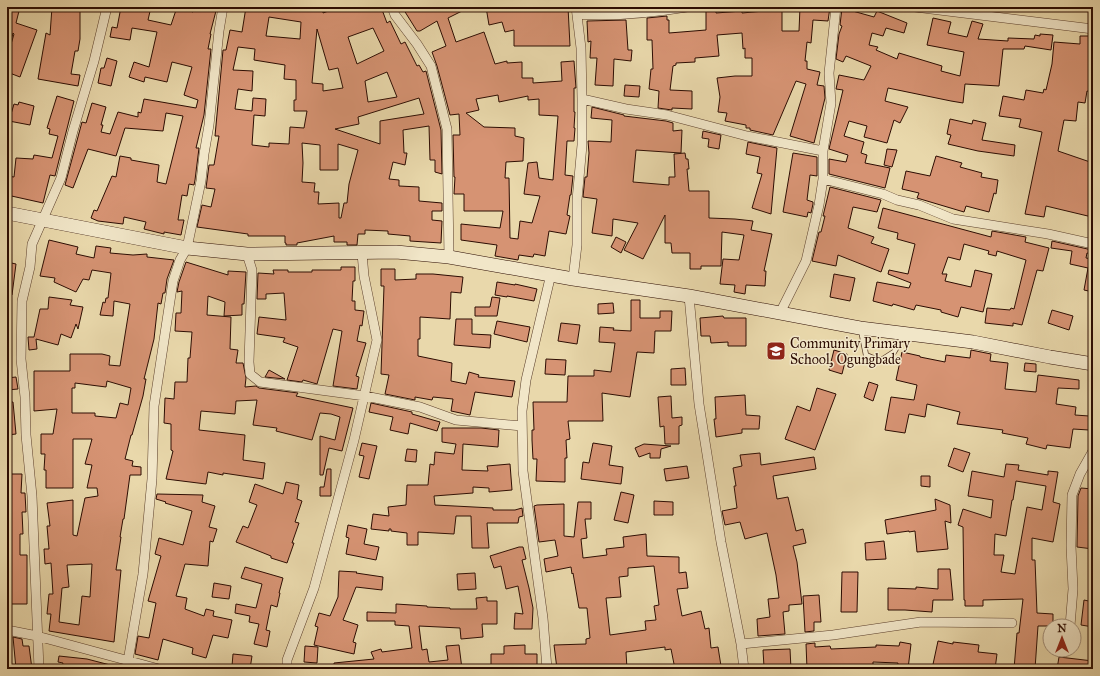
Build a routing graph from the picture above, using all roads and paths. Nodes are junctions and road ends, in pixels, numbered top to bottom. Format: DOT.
graph roads {
  1 [pos="107,7"];
  2 [pos="223,7"];
  3 [pos="392,7"];
  4 [pos="687,7"];
  5 [pos="836,7"];
  6 [pos="915,7"];
  7 [pos="576,11"];
  8 [pos="1093,29"];
  9 [pos="582,99"];
  10 [pos="823,151"];
  11 [pos="823,179"];
  12 [pos="7,213"];
  13 [pos="44,221"];
  14 [pos="1093,244"];
  15 [pos="187,248"];
  16 [pos="362,253"];
  17 [pos="247,254"];
  18 [pos="449,257"];
  19 [pos="551,274"];
  20 [pos="573,279"];
  21 [pos="689,296"];
  22 [pos="780,312"];
  23 [pos="860,328"];
  24 [pos="904,334"];
  25 [pos="1093,364"];
  26 [pos="365,396"];
  27 [pos="522,426"];
  28 [pos="1093,451"];
  29 [pos="1071,618"];
  30 [pos="1012,623"];
  31 [pos="7,630"];
  32 [pos="37,636"];
  33 [pos="741,644"];
  34 [pos="128,661"];
  35 [pos="39,669"];
  36 [pos="159,669"];
  37 [pos="287,669"];
  38 [pos="547,669"];
  39 [pos="744,669"];
  1 -- 13 [label="street"];
  2 -- 15 [label="street"];
  3 -- 18 [label="street"];
  4 -- 7 [label="street"];
  5 -- 10 [label="street"];
  6 -- 8 [label="street"];
  7 -- 9 [label="street"];
  9 -- 10 [label="street"];
  9 -- 20 [label="street"];
  10 -- 11 [label="street"];
  11 -- 14 [label="street"];
  11 -- 22 [label="street"];
  12 -- 13 [label="street"];
  13 -- 15 [label="street"];
  13 -- 32 [label="street"];
  15 -- 17 [label="street"];
  15 -- 34 [label="street"];
  16 -- 17 [label="street"];
  16 -- 18 [label="street"];
  16 -- 26 [label="street"];
  17 -- 26 [label="street"];
  18 -- 19 [label="street"];
  19 -- 20 [label="street"];
  19 -- 27 [label="street"];
  20 -- 21 [label="street"];
  21 -- 22 [label="street"];
  21 -- 33 [label="street"];
  22 -- 23 [label="street"];
  23 -- 24 [label="street"];
  23 -- 24 [label="lane"];
  24 -- 25 [label="street"];
  26 -- 27 [label="street"];
  26 -- 37 [label="street"];
  27 -- 38 [label="street"];
  28 -- 29 [label="street"];
  30 -- 33 [label="street"];
  31 -- 32 [label="street"];
  32 -- 34 [label="street"];
  32 -- 35 [label="street"];
  33 -- 39 [label="street"];
  34 -- 36 [label="street"];
}
